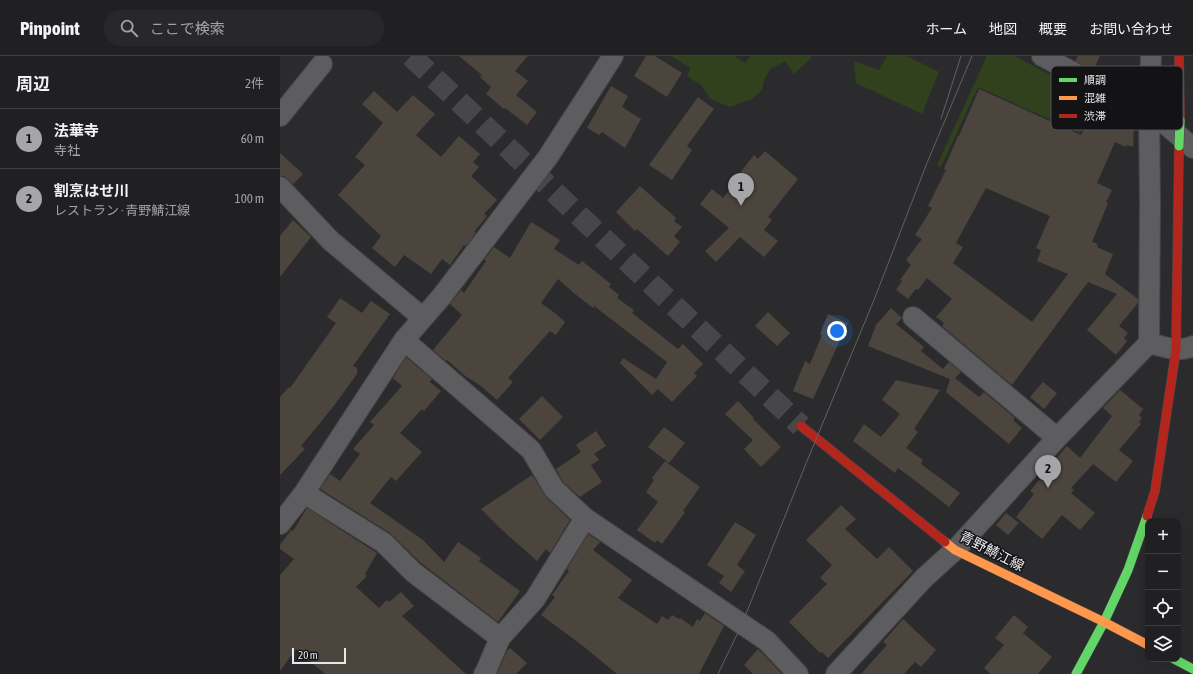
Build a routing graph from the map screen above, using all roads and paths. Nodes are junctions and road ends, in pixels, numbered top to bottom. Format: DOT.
graph roads {
  1 [pos="613,56"];
  2 [pos="1042,56"];
  3 [pos="1151,56"];
  4 [pos="1179,56"];
  5 [pos="322,64"];
  6 [pos="1061,66"];
  7 [pos="1151,66"];
  8 [pos="1179,66"];
  9 [pos="280,116"];
  10 [pos="1149,130"];
  11 [pos="1173,130"];
  12 [pos="1182,130"];
  13 [pos="1186,147"];
  14 [pos="280,187"];
  15 [pos="913,317"];
  16 [pos="423,318"];
  17 [pos="404,340"];
  18 [pos="1149,343"];
  19 [pos="1185,348"];
  20 [pos="801,426"];
  21 [pos="1057,438"];
  22 [pos="304,493"];
  23 [pos="585,518"];
  24 [pos="280,524"];
  25 [pos="955,550"];
  26 [pos="1104,622"];
  27 [pos="500,638"];
  28 [pos="1145,643"];
  29 [pos="1180,662"];
  30 [pos="1193,669"];
  31 [pos="487,673"];
  32 [pos="798,674"];
  33 [pos="836,674"];
  34 [pos="1076,674"];
  1 -- 16 [label="street"];
  2 -- 6 [label="street"];
  3 -- 7 [label="street"];
  4 -- 8 [label="street, bridge"];
  5 -- 9 [label="street"];
  10 -- 18 [label="street"];
  11 -- 13 [label="street"];
  12 -- 13 [label="street, bridge"];
  13 -- 19 [label="street"];
  14 -- 16 [label="street"];
  15 -- 21 [label="street"];
  16 -- 17 [label="street"];
  17 -- 22 [label="street"];
  17 -- 23 [label="street"];
  18 -- 19 [label="street"];
  18 -- 21 [label="street"];
  19 -- 26 [label="street"];
  20 -- 25 [label="street, 青野鯖江線"];
  21 -- 25 [label="street"];
  22 -- 24 [label="street"];
  22 -- 27 [label="street"];
  23 -- 27 [label="street"];
  23 -- 32 [label="street"];
  25 -- 26 [label="street, 青野鯖江線"];
  25 -- 33 [label="street"];
  26 -- 28 [label="street, 青野鯖江線"];
  26 -- 34 [label="street"];
  27 -- 31 [label="street"];
  29 -- 30 [label="street"];
}
